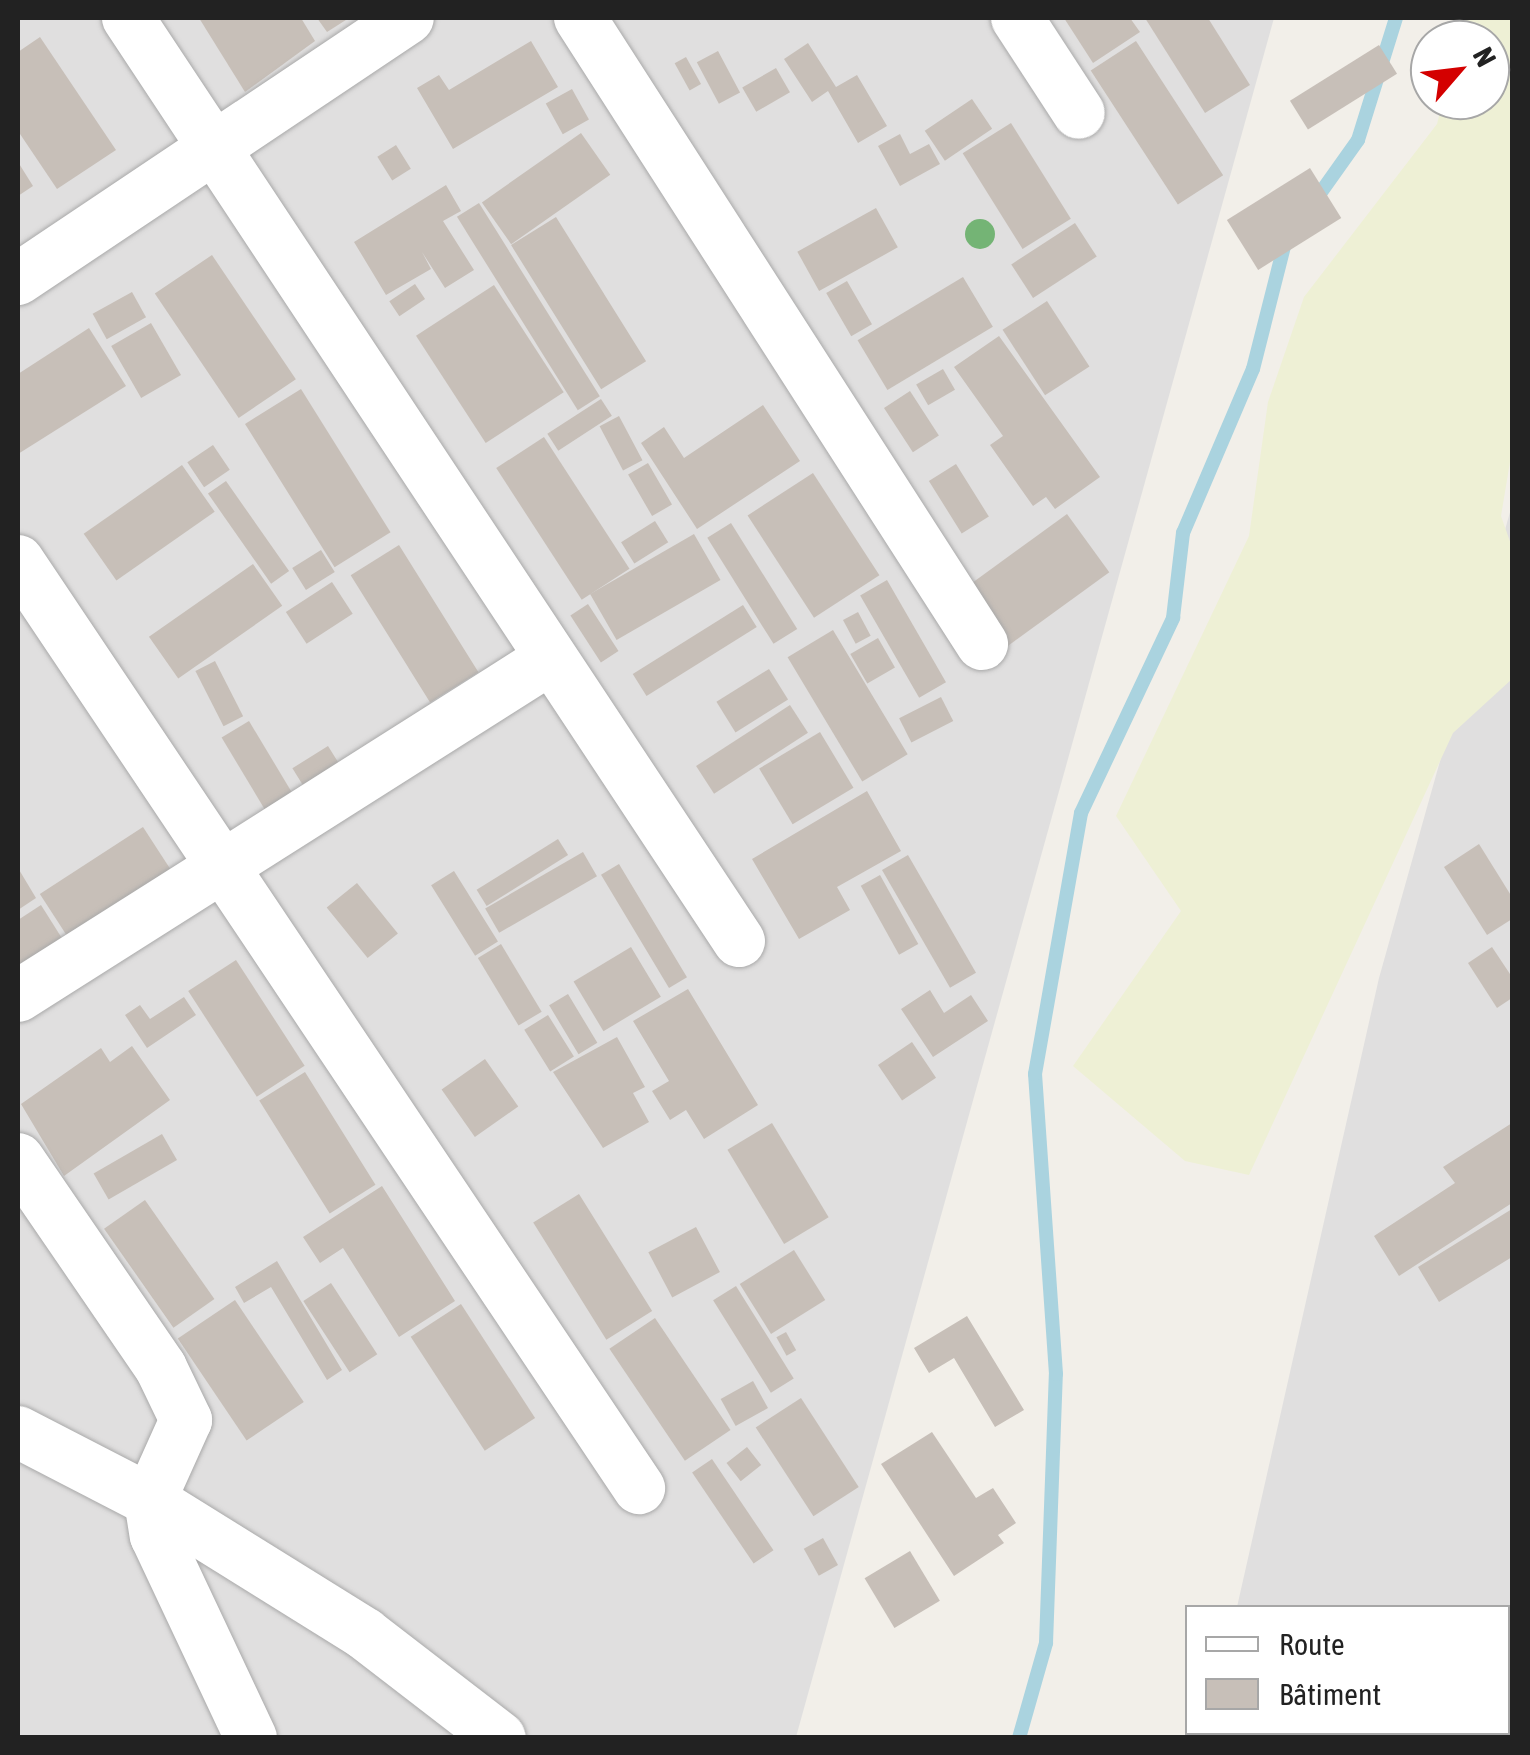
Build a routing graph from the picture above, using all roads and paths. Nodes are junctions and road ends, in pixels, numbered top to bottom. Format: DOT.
graph roads {
  1 [pos="128,18"];
  2 [pos="408,18"];
  3 [pos="580,18"];
  4 [pos="1017,18"];
  5 [pos="1080,113"];
  6 [pos="216,145"];
  7 [pos="18,278"];
  8 [pos="18,561"];
  9 [pos="982,644"];
  10 [pos="548,660"];
  11 [pos="224,870"];
  12 [pos="739,940"];
  13 [pos="18,996"];
  14 [pos="18,1159"];
  15 [pos="18,1432"];
  16 [pos="640,1488"];
  17 [pos="150,1500"];
  18 [pos="250,1738"];
  19 [pos="500,1738"];
  1 -- 6 [label="street"];
  2 -- 6 [label="street"];
  3 -- 9 [label="street"];
  4 -- 5 [label="street"];
  6 -- 7 [label="street"];
  6 -- 10 [label="street"];
  8 -- 11 [label="street"];
  10 -- 11 [label="street"];
  10 -- 12 [label="street"];
  11 -- 13 [label="street"];
  11 -- 16 [label="street"];
  14 -- 17 [label="street"];
  15 -- 17 [label="street"];
  17 -- 18 [label="street"];
  17 -- 19 [label="street"];
}
